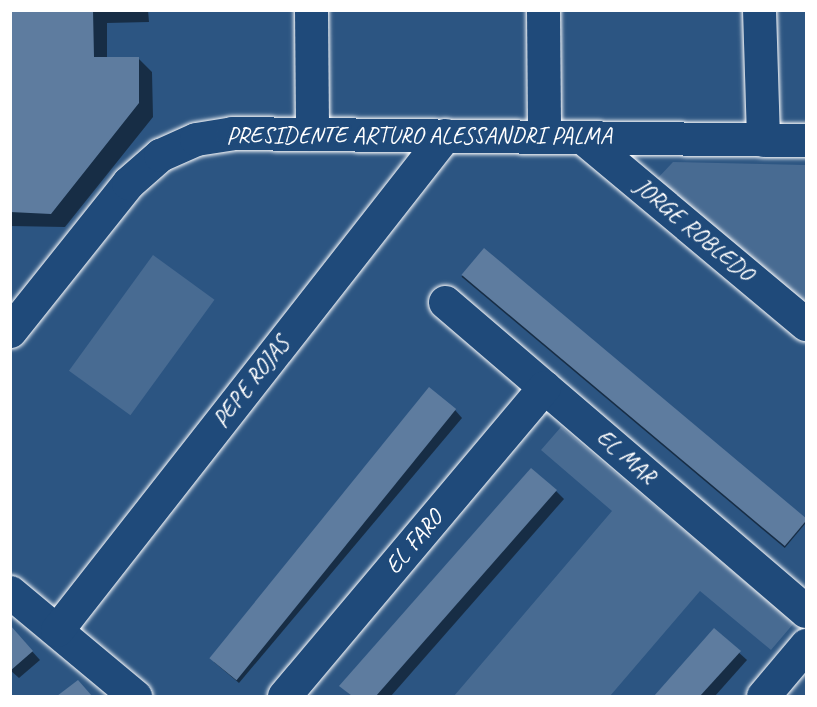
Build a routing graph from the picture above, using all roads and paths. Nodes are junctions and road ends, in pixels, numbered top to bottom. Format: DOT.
graph roads {
  1 [pos="311,10"];
  2 [pos="543,10"];
  3 [pos="759,10"];
  4 [pos="312,134"];
  5 [pos="445,135"];
  6 [pos="544,136"];
  7 [pos="582,137"];
  8 [pos="763,140"];
  9 [pos="807,140"];
  10 [pos="445,302"];
  11 [pos="807,324"];
  12 [pos="10,331"];
  13 [pos="544,387"];
  14 [pos="10,592"];
  15 [pos="807,611"];
  16 [pos="57,630"];
  17 [pos="807,645"];
  18 [pos="135,696"];
  19 [pos="284,696"];
  20 [pos="763,696"];
  1 -- 4 [label="street"];
  2 -- 6 [label="street"];
  3 -- 8 [label="street"];
  4 -- 5 [label="street, PRESIDENTE ARTURO ALESSANDRI PALMA"];
  4 -- 12 [label="street, PRESIDENTE ARTURO ALESSANDRI PALMA"];
  5 -- 6 [label="street, PRESIDENTE ARTURO ALESSANDRI PALMA"];
  5 -- 16 [label="street, PEPE ROJAS"];
  6 -- 7 [label="street, PRESIDENTE ARTURO ALESSANDRI PALMA"];
  7 -- 8 [label="street, PRESIDENTE ARTURO ALESSANDRI PALMA"];
  7 -- 11 [label="street, JORGE ROBLEDO"];
  8 -- 9 [label="street, PRESIDENTE ARTURO ALESSANDRI PALMA"];
  10 -- 13 [label="street, EL MAR"];
  13 -- 15 [label="street, EL MAR"];
  13 -- 19 [label="street, EL FARO"];
  14 -- 16 [label="street"];
  16 -- 18 [label="street"];
  17 -- 20 [label="street"];
}
